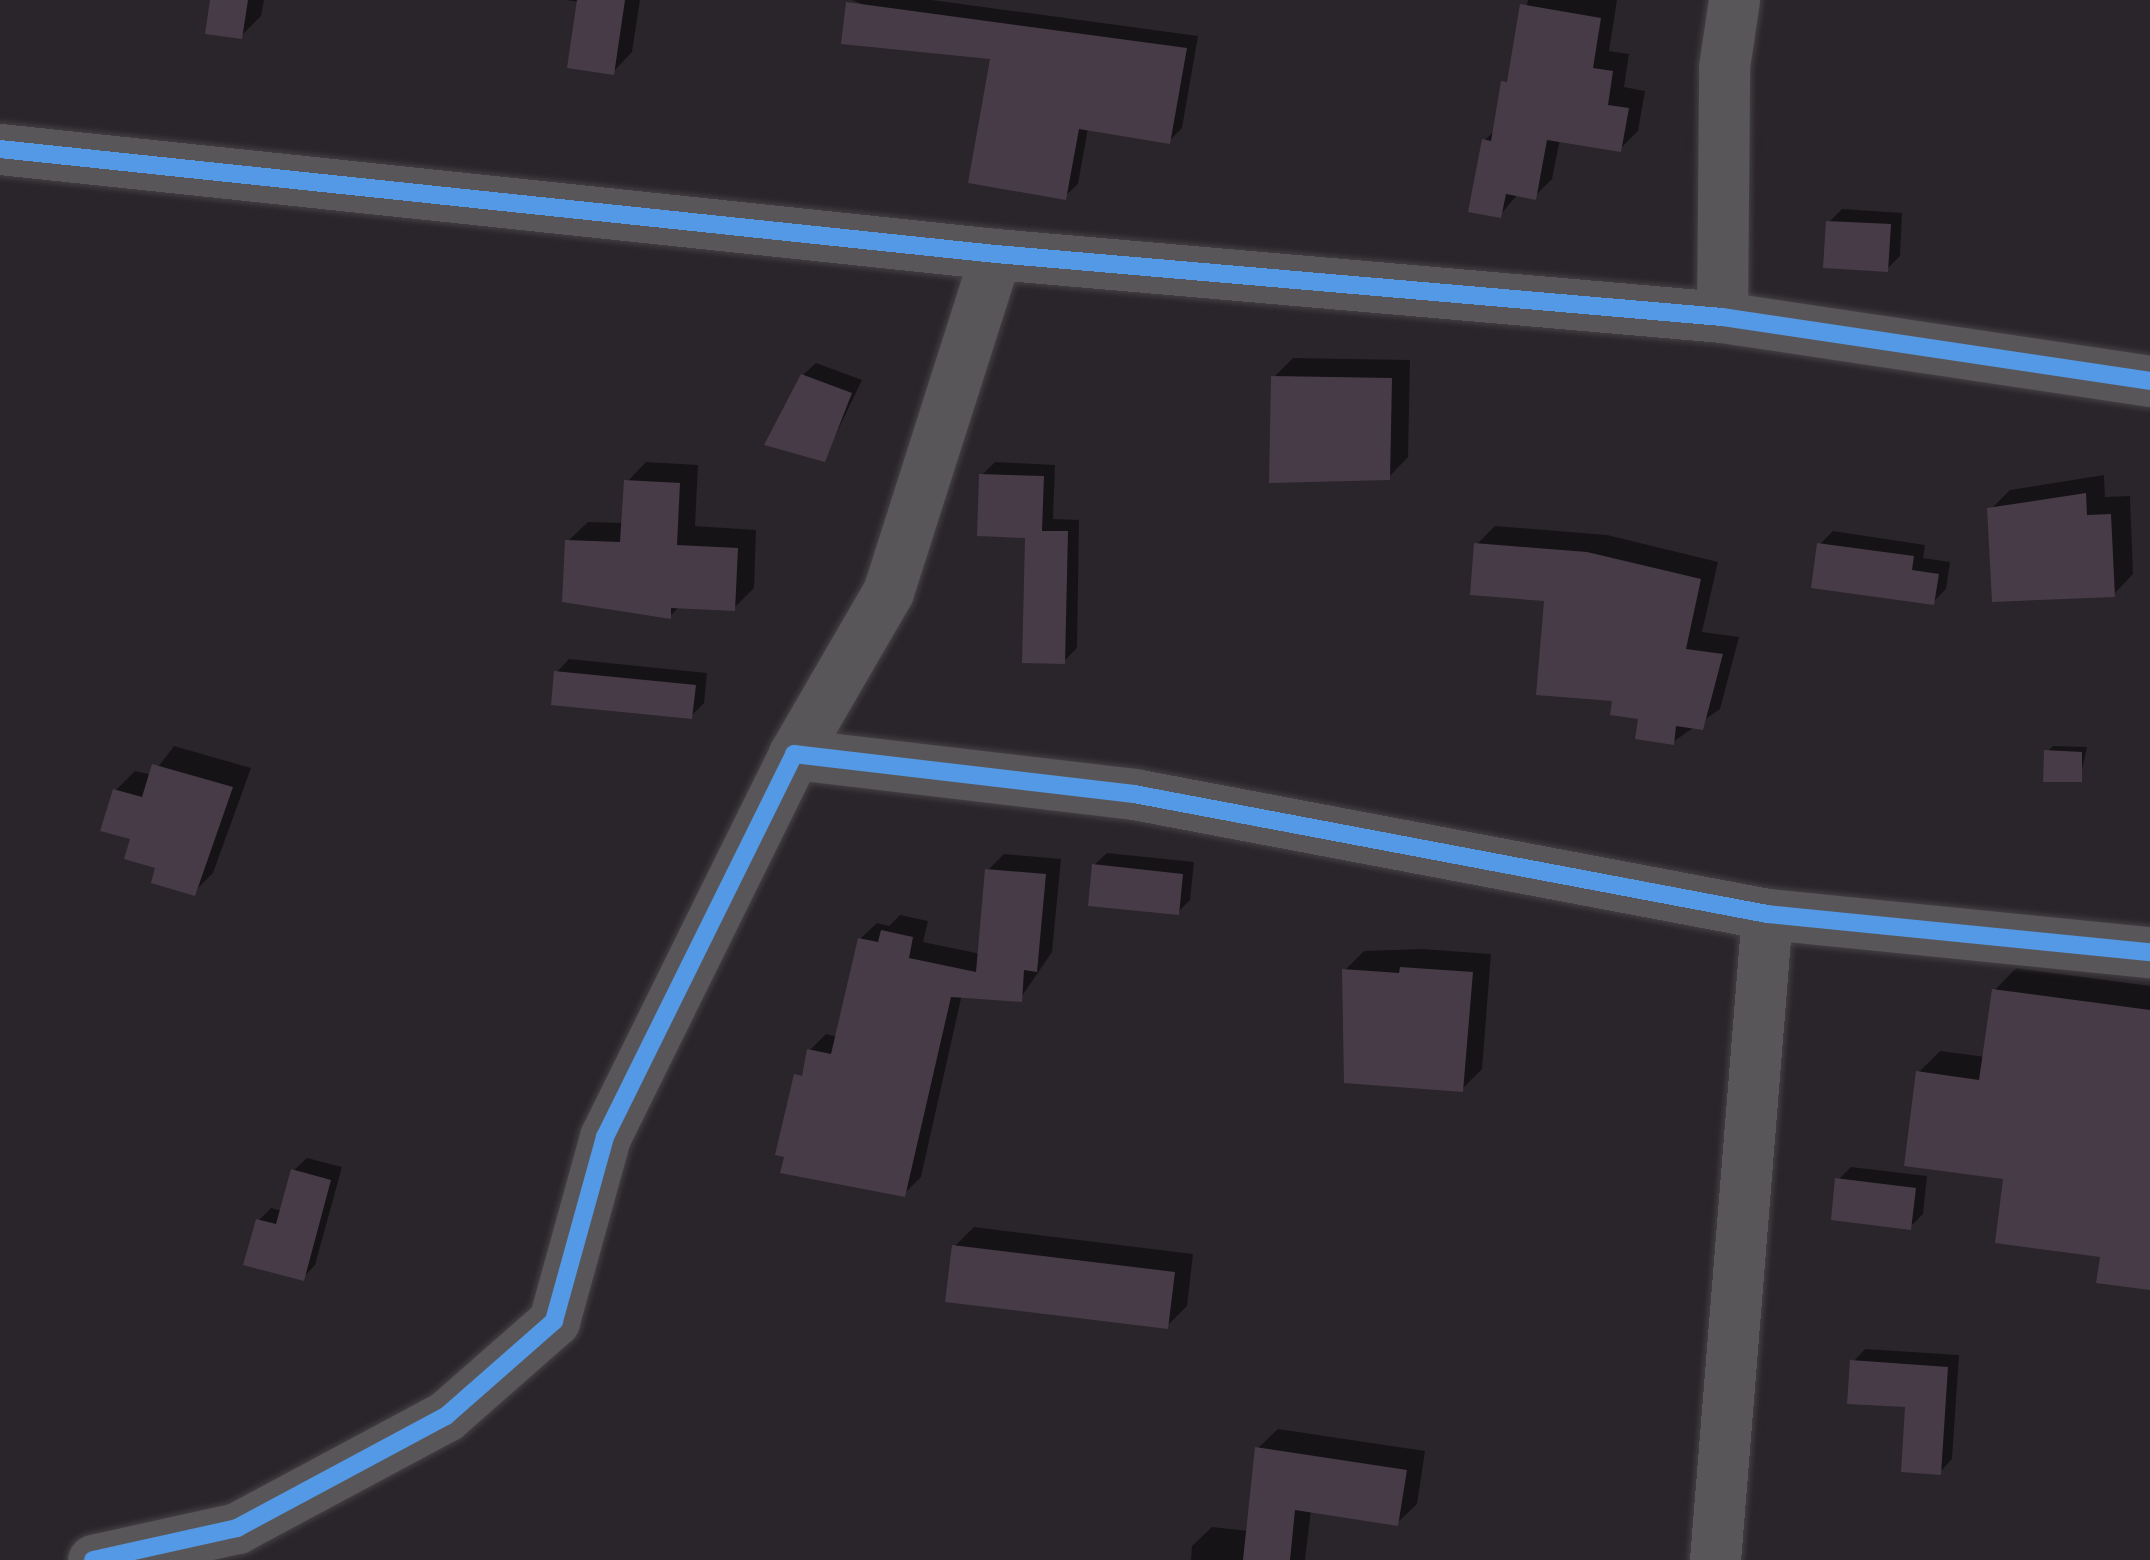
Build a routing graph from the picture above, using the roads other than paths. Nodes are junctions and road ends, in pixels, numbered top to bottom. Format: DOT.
graph roads {
  1 [pos="1734,0"];
  2 [pos="0,149"];
  3 [pos="996,254"];
  4 [pos="1722,317"];
  5 [pos="2150,381"];
  6 [pos="794,754"];
  7 [pos="1767,914"];
  8 [pos="2150,952"];
  9 [pos="93,1560"];
  10 [pos="1715,1560"];
  1 -- 4 [label="street"];
  2 -- 3 [label="street"];
  3 -- 4 [label="street"];
  3 -- 6 [label="street"];
  4 -- 5 [label="street"];
  6 -- 7 [label="street"];
  6 -- 9 [label="street"];
  7 -- 8 [label="street"];
  7 -- 10 [label="street"];
}
